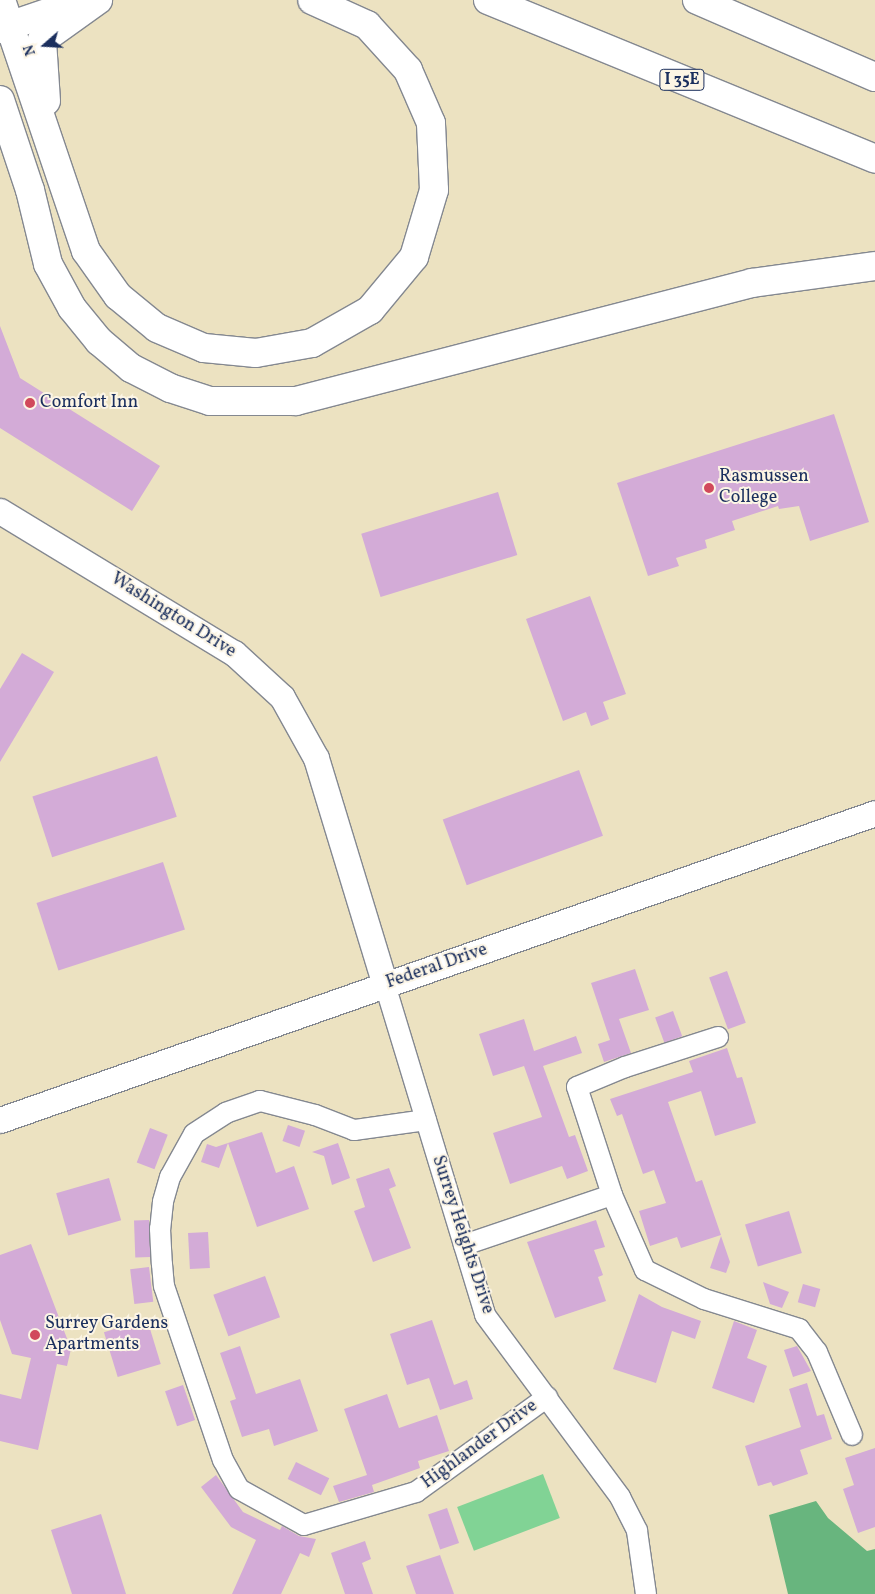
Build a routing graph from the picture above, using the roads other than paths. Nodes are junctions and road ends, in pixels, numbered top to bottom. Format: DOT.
graph roads {
  1 [pos="1,0"];
  2 [pos="85,0"];
  3 [pos="98,0"];
  4 [pos="312,0"];
  5 [pos="488,0"];
  6 [pos="697,0"];
  7 [pos="5,27"];
  8 [pos="875,77"];
  9 [pos="0,100"];
  10 [pos="49,142"];
  11 [pos="0,154"];
  12 [pos="875,159"];
  13 [pos="30,190"];
  14 [pos="875,266"];
  15 [pos="0,511"];
  16 [pos="875,813"];
  17 [pos="385,985"];
  18 [pos="718,1037"];
  19 [pos="0,1120"];
  20 [pos="426,1120"];
  21 [pos="612,1195"];
  22 [pos="464,1245"];
  23 [pos="547,1397"];
  24 [pos="852,1435"];
  25 [pos="646,1594"];
  1 -- 7 [label="main road"];
  2 -- 7 [label="main road"];
  3 -- 10 [label="main road"];
  4 -- 10 [label="main road"];
  5 -- 12 [label="main road, I 35E"];
  6 -- 8 [label="main road"];
  7 -- 10 [label="main road"];
  9 -- 13 [label="main road"];
  11 -- 13 [label="main road"];
  13 -- 14 [label="main road"];
  15 -- 17 [label="street, Washington Drive"];
  16 -- 17 [label="street, Federal Drive"];
  17 -- 19 [label="street, Federal Drive"];
  17 -- 20 [label="street, Surrey Heights Drive"];
  18 -- 21 [label="street"];
  20 -- 22 [label="street, Surrey Heights Drive"];
  20 -- 23 [label="street, Highlander Drive"];
  21 -- 22 [label="street"];
  21 -- 24 [label="street"];
  22 -- 23 [label="street, Surrey Heights Drive"];
  23 -- 25 [label="street, Surrey Heights Drive"];
}
